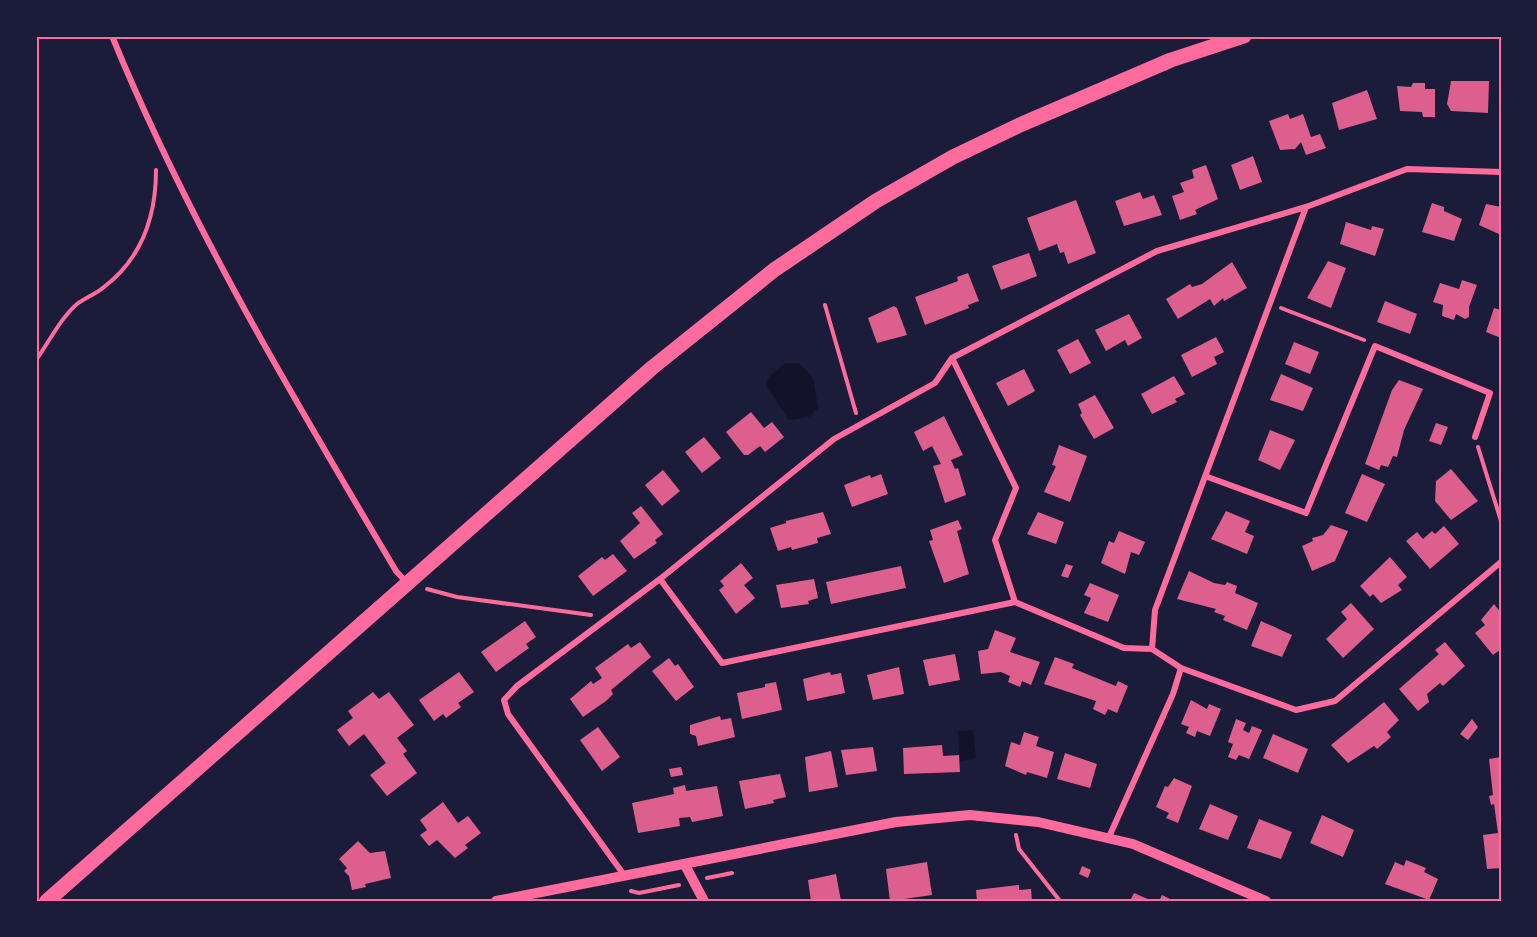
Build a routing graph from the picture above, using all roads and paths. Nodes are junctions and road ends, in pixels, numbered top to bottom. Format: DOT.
graph roads {
  1 [pos="112,36"];
  2 [pos="1244,36"];
  3 [pos="159,139"];
  4 [pos="1501,172"];
  5 [pos="1306,207"];
  6 [pos="825,305"];
  7 [pos="1271,305"];
  8 [pos="1375,346"];
  9 [pos="952,358"];
  10 [pos="36,360"];
  11 [pos="859,425"];
  12 [pos="1475,437"];
  13 [pos="1205,476"];
  14 [pos="1501,521"];
  15 [pos="1501,562"];
  16 [pos="660,579"];
  17 [pos="408,584"];
  18 [pos="1015,602"];
  19 [pos="610,617"];
  20 [pos="1152,648"];
  21 [pos="1181,668"];
  22 [pos="1013,820"];
  23 [pos="1109,837"];
  24 [pos="685,865"];
  25 [pos="624,875"];
  26 [pos="47,901"];
  27 [pos="496,901"];
  28 [pos="704,901"];
  29 [pos="1060,901"];
  30 [pos="1266,901"];
  1 -- 3 [label="street"];
  2 -- 17 [label="main road"];
  3 -- 10 [label="path"];
  3 -- 17 [label="street"];
  4 -- 5 [label="street"];
  5 -- 7 [label="street"];
  5 -- 9 [label="street"];
  6 -- 11 [label="path"];
  7 -- 8 [label="path"];
  7 -- 13 [label="street"];
  8 -- 12 [label="street"];
  8 -- 13 [label="street"];
  9 -- 11 [label="street"];
  9 -- 18 [label="street"];
  11 -- 16 [label="street"];
  12 -- 14 [label="path"];
  13 -- 20 [label="street"];
  15 -- 21 [label="street"];
  16 -- 18 [label="street"];
  16 -- 19 [label="street"];
  17 -- 19 [label="path"];
  17 -- 26 [label="main road"];
  18 -- 20 [label="street"];
  19 -- 25 [label="street"];
  20 -- 21 [label="street"];
  21 -- 23 [label="street"];
  22 -- 23 [label="street"];
  22 -- 24 [label="street"];
  22 -- 29 [label="path"];
  23 -- 30 [label="street"];
  24 -- 25 [label="street"];
  24 -- 28 [label="street"];
  25 -- 27 [label="street"];
}
